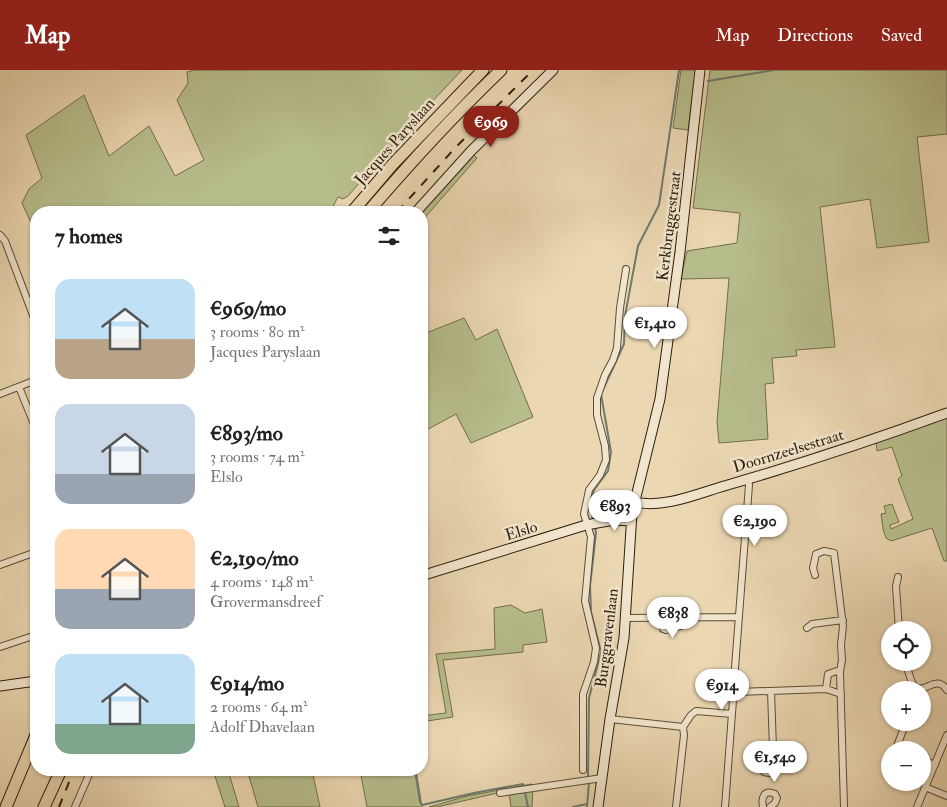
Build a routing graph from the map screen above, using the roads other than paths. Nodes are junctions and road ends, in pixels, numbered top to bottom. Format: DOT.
graph roads {
  1 [pos="483,70"];
  2 [pos="501,70"];
  3 [pos="553,70"];
  4 [pos="700,70"];
  5 [pos="357,206"];
  6 [pos="373,206"];
  7 [pos="421,206"];
  8 [pos="0,235"];
  9 [pos="626,269"];
  10 [pos="30,307"];
  11 [pos="30,382"];
  12 [pos="19,387"];
  13 [pos="0,394"];
  14 [pos="947,413"];
  15 [pos="30,414"];
  16 [pos="748,479"];
  17 [pos="635,502"];
  18 [pos="632,521"];
  19 [pos="591,524"];
  20 [pos="30,554"];
  21 [pos="0,565"];
  22 [pos="428,574"];
  23 [pos="815,575"];
  24 [pos="898,577"];
  25 [pos="739,617"];
  26 [pos="626,618"];
  27 [pos="686,618"];
  28 [pos="662,619"];
  29 [pos="843,620"];
  30 [pos="898,621"];
  31 [pos="807,628"];
  32 [pos="30,637"];
  33 [pos="0,647"];
  34 [pos="908,671"];
  35 [pos="840,672"];
  36 [pos="30,682"];
  37 [pos="0,686"];
  38 [pos="826,689"];
  39 [pos="947,690"];
  40 [pos="738,692"];
  41 [pos="771,692"];
  42 [pos="841,694"];
  43 [pos="732,714"];
  44 [pos="610,719"];
  45 [pos="684,727"];
  46 [pos="947,736"];
  47 [pos="30,749"];
  48 [pos="772,757"];
  49 [pos="931,764"];
  50 [pos="934,765"];
  51 [pos="584,770"];
  52 [pos="931,773"];
  53 [pos="58,776"];
  54 [pos="88,776"];
  55 [pos="602,778"];
  56 [pos="931,789"];
  57 [pos="924,791"];
  58 [pos="500,792"];
  59 [pos="947,796"];
  60 [pos="6,807"];
  61 [pos="44,807"];
  62 [pos="75,807"];
  63 [pos="598,807"];
  64 [pos="676,807"];
  65 [pos="725,807"];
  66 [pos="763,807"];
  67 [pos="770,807"];
  68 [pos="844,807"];
  69 [pos="917,807"];
  1 -- 5 [label="highway, Jacques Paryslaan"];
  2 -- 6 [label="highway, Jacques Paryslaan"];
  3 -- 7 [label="main road"];
  4 -- 17 [label="main road, Kerkbruggestraat"];
  8 -- 10 [label="street"];
  9 -- 19 [label="street"];
  11 -- 12 [label="street"];
  12 -- 13 [label="street"];
  12 -- 15 [label="street"];
  14 -- 16 [label="main road, Doornzeelsestraat"];
  16 -- 17 [label="main road, Doornzeelsestraat"];
  16 -- 25 [label="street"];
  17 -- 18 [label="main road, Burggravenlaan"];
  18 -- 19 [label="main road, Elslo"];
  18 -- 26 [label="main road, Burggravenlaan"];
  19 -- 22 [label="main road, Elslo"];
  19 -- 51 [label="street"];
  20 -- 21 [label="street"];
  23 -- 29 [label="street"];
  24 -- 30 [label="street"];
  25 -- 27 [label="street"];
  25 -- 40 [label="street"];
  26 -- 28 [label="street"];
  26 -- 44 [label="main road, Burggravenlaan"];
  27 -- 28 [label="street"];
  27 -- 28 [label="street"];
  29 -- 31 [label="street"];
  29 -- 35 [label="street"];
  32 -- 33 [label="street"];
  34 -- 39 [label="street"];
  35 -- 38 [label="street"];
  35 -- 42 [label="street"];
  36 -- 37 [label="main road"];
  38 -- 41 [label="street"];
  38 -- 42 [label="street"];
  40 -- 41 [label="street"];
  40 -- 43 [label="street"];
  41 -- 48 [label="street"];
  42 -- 68 [label="street"];
  43 -- 45 [label="street"];
  43 -- 65 [label="street"];
  44 -- 45 [label="street"];
  44 -- 55 [label="main road, Burggravenlaan"];
  45 -- 64 [label="street"];
  46 -- 50 [label="street"];
  47 -- 60 [label="highway"];
  49 -- 50 [label="street"];
  50 -- 52 [label="street"];
  53 -- 61 [label="highway"];
  54 -- 62 [label="street"];
  55 -- 58 [label="street"];
  55 -- 63 [label="main road, Burggravenlaan"];
  56 -- 59 [label="street"];
  57 -- 69 [label="street"];
  66 -- 67 [label="street"];
}
